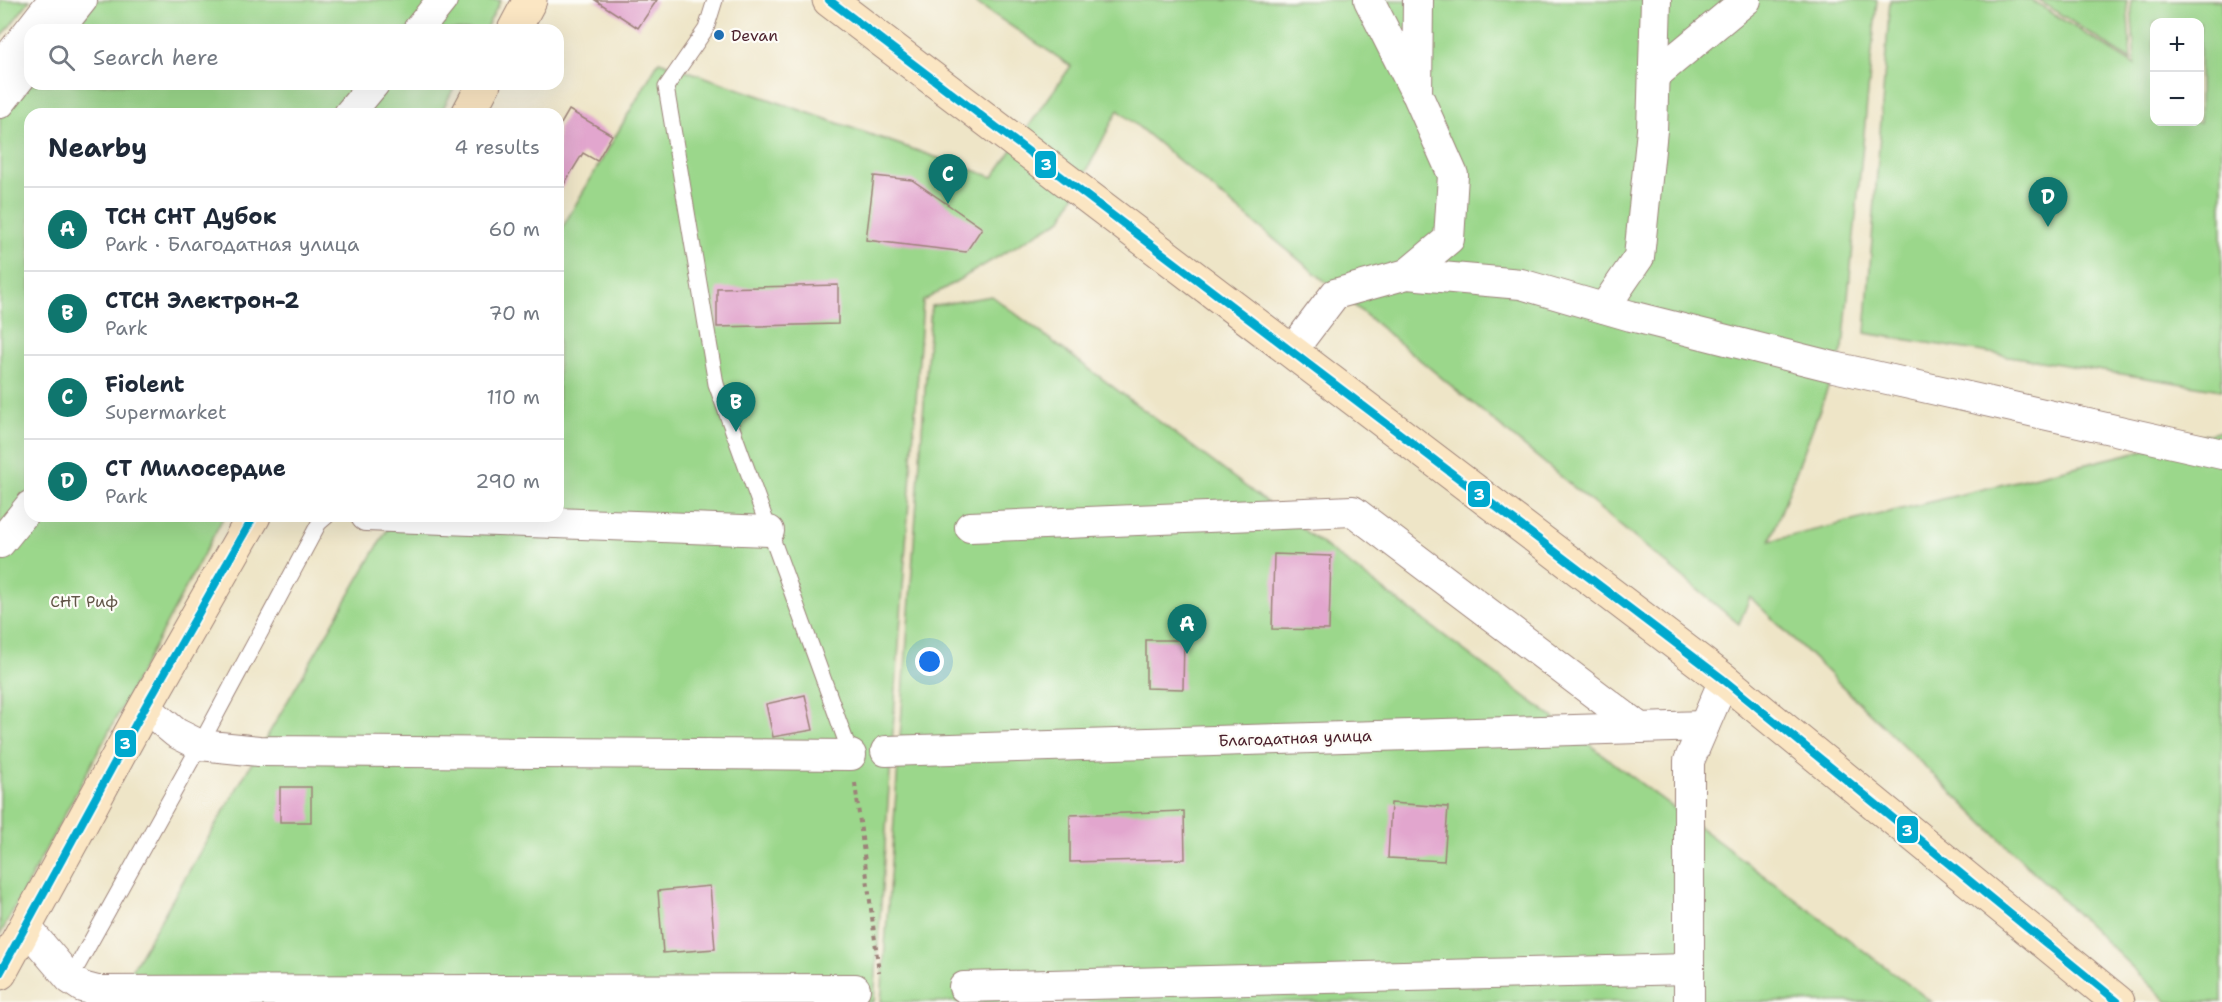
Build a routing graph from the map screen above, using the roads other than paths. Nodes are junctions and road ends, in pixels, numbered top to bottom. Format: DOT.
graph roads {
  1 [pos="53,0"];
  2 [pos="82,0"];
  3 [pos="442,0"];
  4 [pos="530,0"];
  5 [pos="714,0"];
  6 [pos="829,0"];
  7 [pos="1369,0"];
  8 [pos="1418,0"];
  9 [pos="1656,0"];
  10 [pos="1746,0"];
  11 [pos="34,24"];
  12 [pos="63,24"];
  13 [pos="423,24"];
  14 [pos="517,24"];
  15 [pos="24,37"];
  16 [pos="0,68"];
  17 [pos="24,73"];
  18 [pos="1654,76"];
  19 [pos="369,90"];
  20 [pos="481,90"];
  21 [pos="1417,94"];
  22 [pos="0,103"];
  23 [pos="354,108"];
  24 [pos="471,108"];
  25 [pos="1407,274"];
  26 [pos="1604,308"];
  27 [pos="1292,352"];
  28 [pos="2222,454"];
  29 [pos="24,513"];
  30 [pos="251,522"];
  31 [pos="320,522"];
  32 [pos="527,522"];
  33 [pos="969,527"];
  34 [pos="769,531"];
  35 [pos="0,543"];
  36 [pos="1724,680"];
  37 [pos="145,707"];
  38 [pos="1704,726"];
  39 [pos="1640,728"];
  40 [pos="200,745"];
  41 [pos="886,751"];
  42 [pos="851,755"];
  43 [pos="26,927"];
  44 [pos="1689,969"];
  45 [pos="0,973"];
  46 [pos="70,979"];
  47 [pos="867,984"];
  48 [pos="964,987"];
  49 [pos="1689,1002"];
  50 [pos="2118,1002"];
  1 -- 11 [label="street"];
  2 -- 12 [label="street"];
  3 -- 13 [label="street"];
  4 -- 14 [label="main road"];
  5 -- 34 [label="lane"];
  6 -- 27 [label="main road"];
  7 -- 21 [label="street"];
  8 -- 21 [label="street"];
  9 -- 18 [label="street"];
  10 -- 18 [label="street"];
  15 -- 16 [label="street"];
  17 -- 22 [label="street"];
  18 -- 26 [label="street"];
  19 -- 23 [label="street"];
  20 -- 24 [label="main road"];
  21 -- 25 [label="street"];
  25 -- 26 [label="street"];
  25 -- 27 [label="street"];
  26 -- 28 [label="street"];
  27 -- 36 [label="main road"];
  29 -- 35 [label="street"];
  30 -- 37 [label="main road"];
  31 -- 40 [label="lane"];
  32 -- 34 [label="street"];
  33 -- 39 [label="street"];
  34 -- 42 [label="lane"];
  36 -- 38 [label="street"];
  36 -- 50 [label="main road"];
  37 -- 40 [label="street"];
  37 -- 43 [label="main road"];
  38 -- 39 [label="street, Благодатная улица"];
  38 -- 44 [label="street"];
  39 -- 41 [label="street, Благодатная улица"];
  40 -- 42 [label="street"];
  40 -- 46 [label="lane"];
  43 -- 45 [label="main road"];
  43 -- 46 [label="street"];
  44 -- 48 [label="street"];
  44 -- 49 [label="street"];
  46 -- 47 [label="street"];
}
